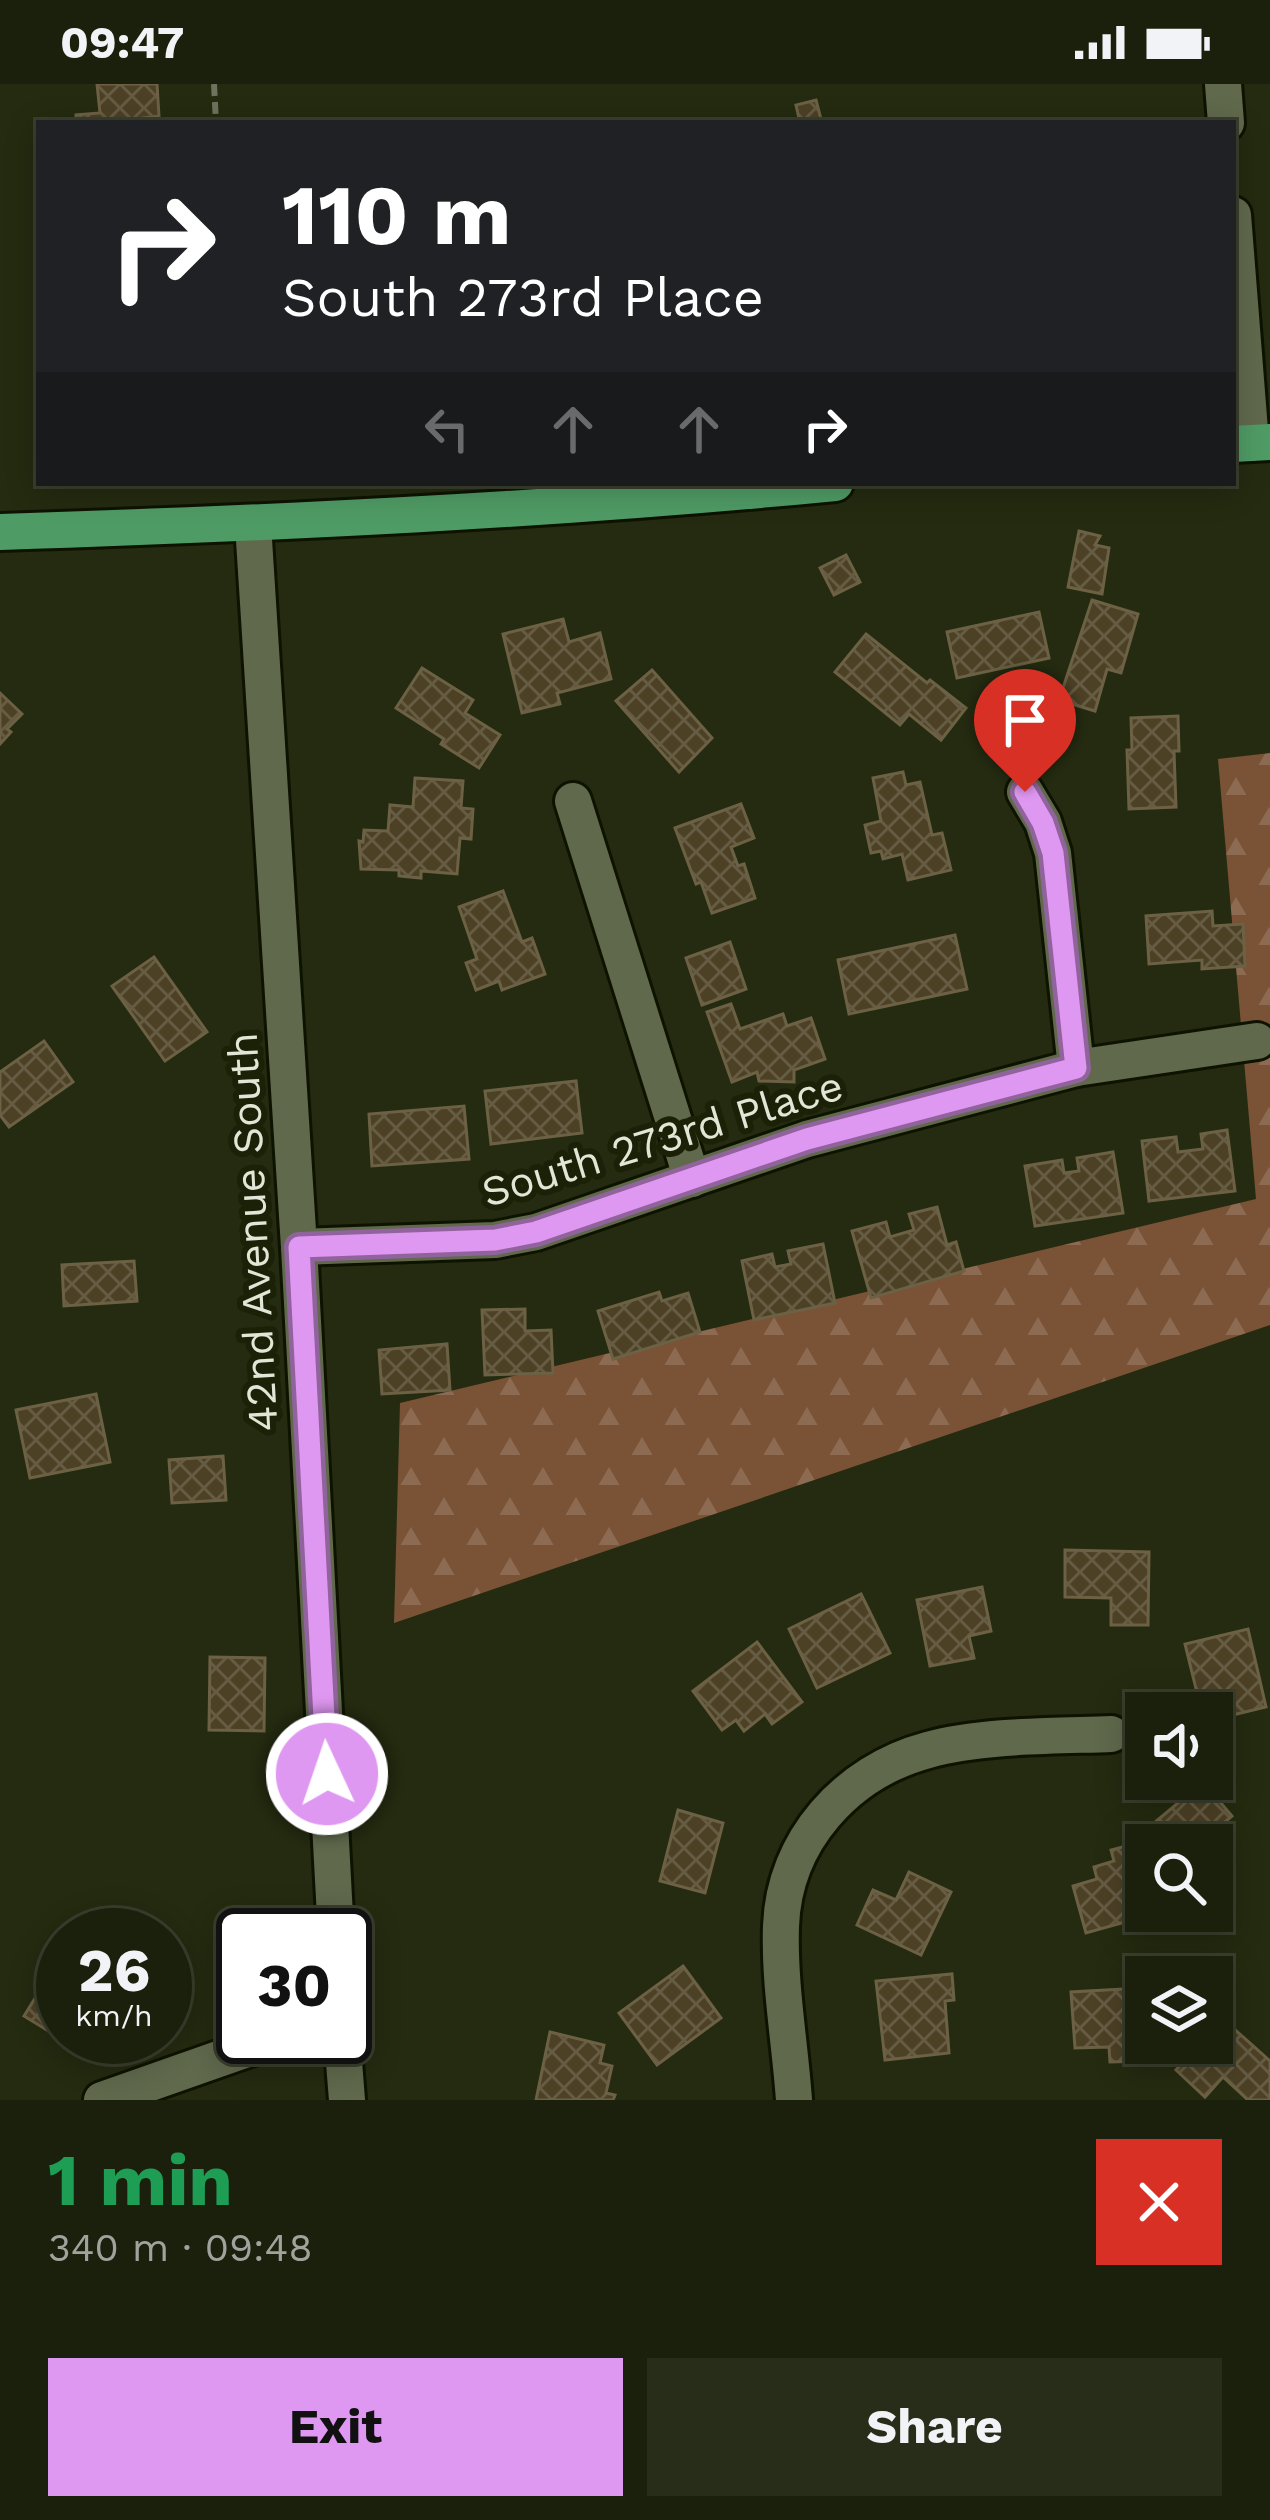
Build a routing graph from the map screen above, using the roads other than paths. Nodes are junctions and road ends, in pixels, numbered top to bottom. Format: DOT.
graph roads {
  1 [pos="1223,84"];
  2 [pos="1226,120"];
  3 [pos="1236,253"];
  4 [pos="1251,443"];
  5 [pos="773,486"];
  6 [pos="669,491"];
  7 [pos="253,524"];
  8 [pos="0,532"];
  9 [pos="1025,792"];
  10 [pos="573,801"];
  11 [pos="1257,1041"];
  12 [pos="1076,1068"];
  13 [pos="692,1179"];
  14 [pos="299,1247"];
  15 [pos="1111,1734"];
  16 [pos="335,1908"];
  17 [pos="216,2060"];
  18 [pos="344,2064"];
  19 [pos="102,2100"];
  20 [pos="347,2100"];
  21 [pos="794,2100"];
  1 -- 2 [label="street"];
  3 -- 4 [label="street"];
  5 -- 6 [label="main road"];
  6 -- 7 [label="main road"];
  7 -- 8 [label="main road"];
  7 -- 14 [label="street, 42nd Avenue South"];
  9 -- 12 [label="street"];
  10 -- 13 [label="street"];
  11 -- 12 [label="street, South 273rd Place"];
  12 -- 13 [label="street, South 273rd Place"];
  13 -- 14 [label="street, South 273rd Place"];
  14 -- 16 [label="street, 42nd Avenue South"];
  15 -- 21 [label="street"];
  17 -- 19 [label="street"];
  18 -- 20 [label="street"];
}
